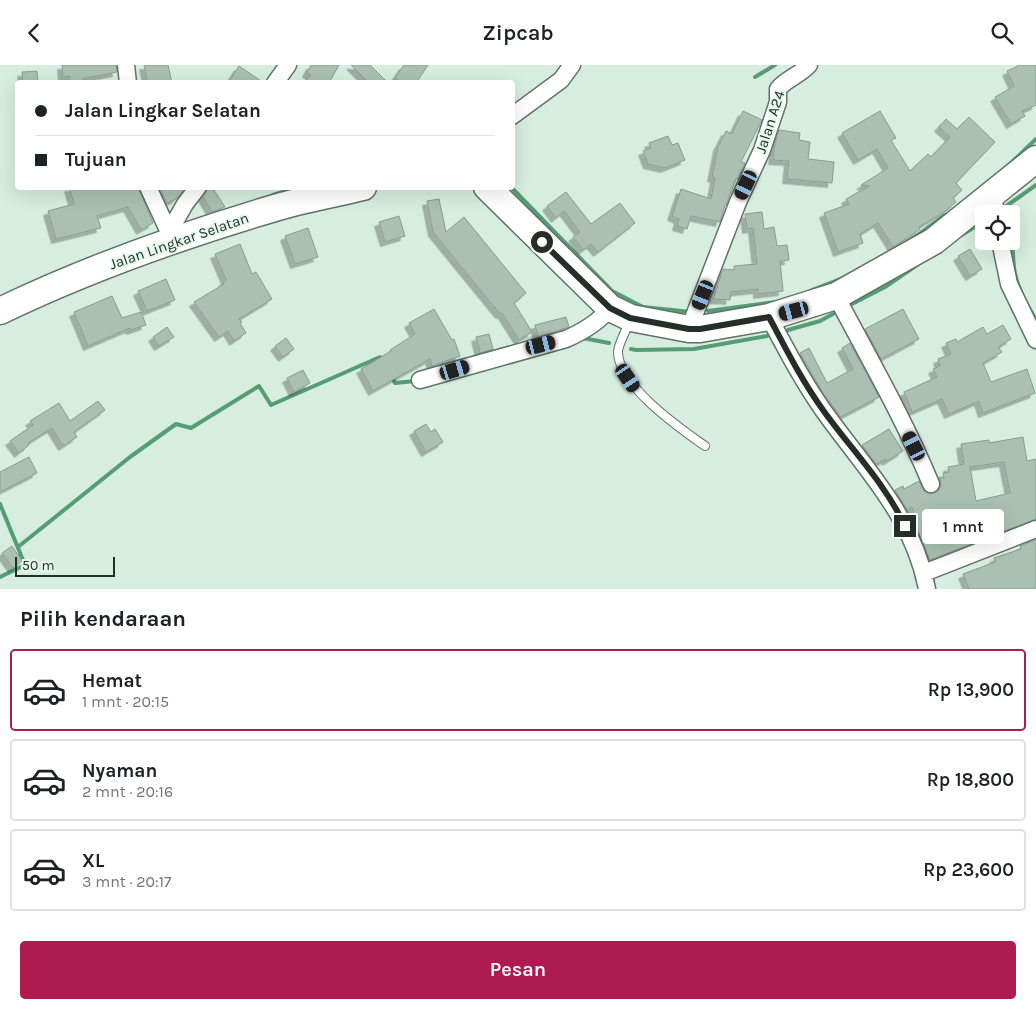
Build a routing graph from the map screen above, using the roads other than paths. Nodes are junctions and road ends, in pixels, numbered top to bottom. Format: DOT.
graph roads {
  1 [pos="126,65"];
  2 [pos="288,65"];
  3 [pos="572,65"];
  4 [pos="809,65"];
  5 [pos="128,80"];
  6 [pos="277,80"];
  7 [pos="515,114"];
  8 [pos="1036,159"];
  9 [pos="149,190"];
  10 [pos="196,190"];
  11 [pos="350,190"];
  12 [pos="490,190"];
  13 [pos="994,205"];
  14 [pos="975,216"];
  15 [pos="171,236"];
  16 [pos="1002,250"];
  17 [pos="836,296"];
  18 [pos="0,311"];
  19 [pos="620,313"];
  20 [pos="769,317"];
  21 [pos="689,329"];
  22 [pos="1036,340"];
  23 [pos="420,380"];
  24 [pos="705,446"];
  25 [pos="931,484"];
  26 [pos="1036,529"];
  27 [pos="925,581"];
  1 -- 5 [label="street"];
  2 -- 6 [label="street"];
  3 -- 7 [label="street"];
  4 -- 21 [label="street, Jalan A24"];
  8 -- 13 [label="highway"];
  9 -- 15 [label="street"];
  10 -- 15 [label="street"];
  11 -- 15 [label="highway, Jalan Lingkar Selatan"];
  12 -- 19 [label="highway"];
  14 -- 17 [label="highway"];
  15 -- 18 [label="highway, Jalan Lingkar Selatan"];
  16 -- 22 [label="street"];
  17 -- 20 [label="highway"];
  17 -- 25 [label="street"];
  19 -- 21 [label="highway"];
  19 -- 23 [label="street"];
  19 -- 24 [label="lane"];
  20 -- 21 [label="highway"];
  20 -- 27 [label="street"];
  26 -- 27 [label="street"];
}
